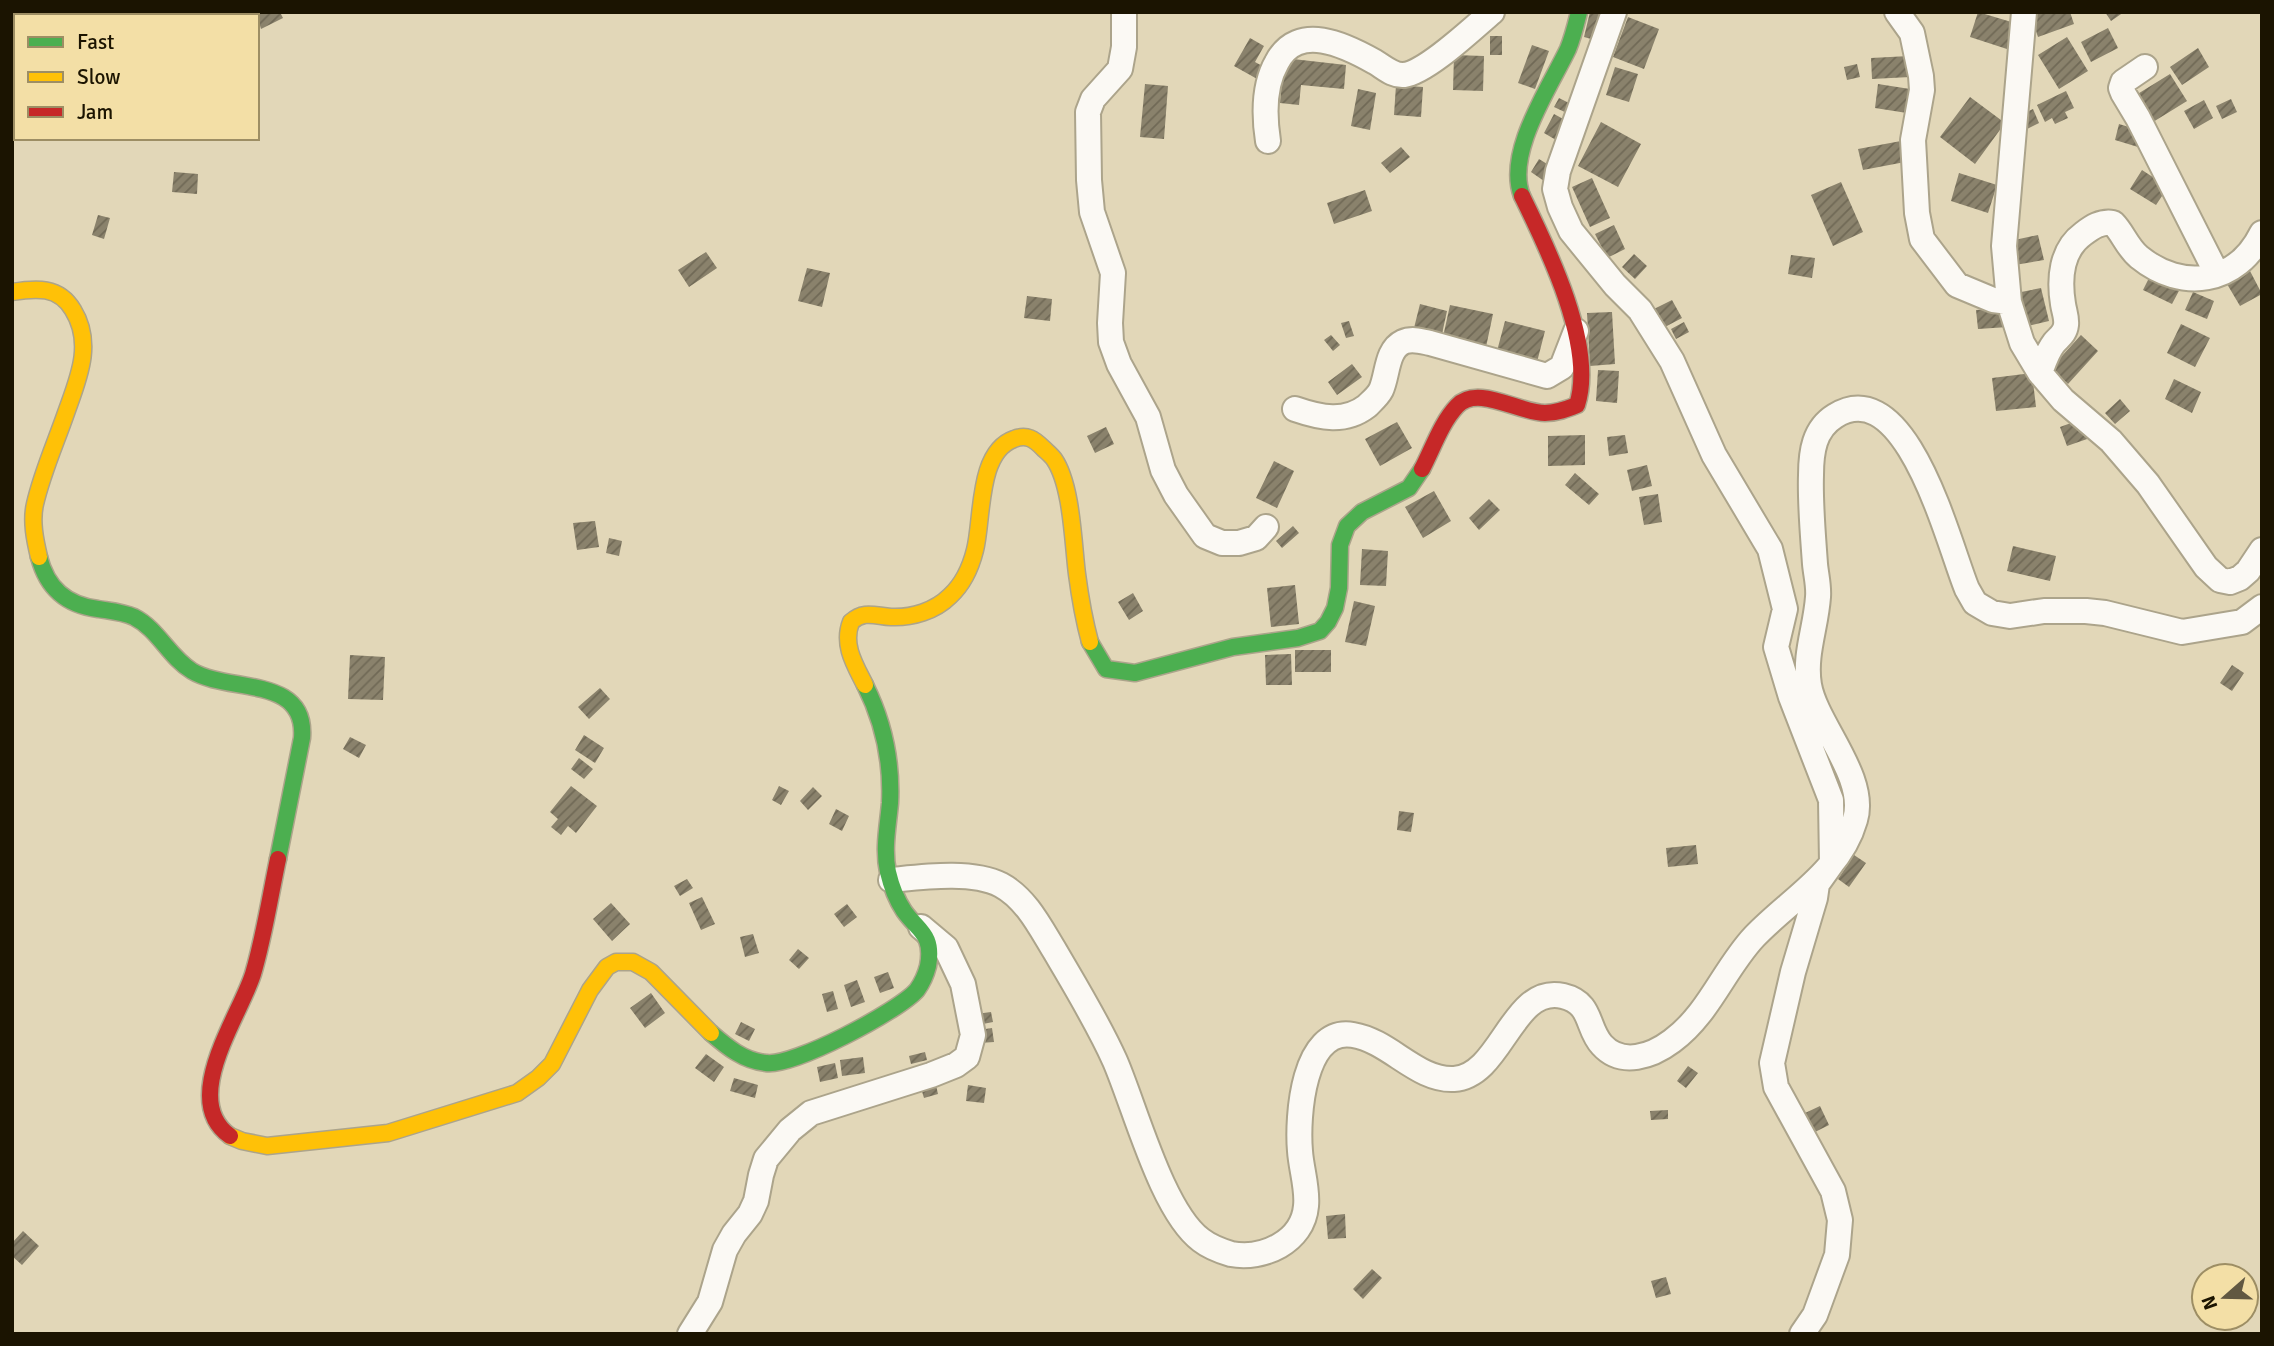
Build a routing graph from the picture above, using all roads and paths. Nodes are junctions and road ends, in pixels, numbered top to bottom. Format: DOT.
graph roads {
  1 [pos="1124,12"];
  2 [pos="1492,12"];
  3 [pos="1580,12"];
  4 [pos="1614,12"];
  5 [pos="1897,12"];
  6 [pos="2024,12"];
  7 [pos="2145,67"];
  8 [pos="1268,141"];
  9 [pos="2262,233"];
  10 [pos="2217,274"];
  11 [pos="12,292"];
  12 [pos="2009,302"];
  13 [pos="1576,331"];
  14 [pos="2040,373"];
  15 [pos="1296,410"];
  16 [pos="1266,527"];
  17 [pos="2262,550"];
  18 [pos="2262,607"];
  19 [pos="1832,863"];
  20 [pos="891,880"];
  21 [pos="920,926"];
  22 [pos="690,1334"];
  23 [pos="1802,1334"];
  1 -- 16 [label="street"];
  2 -- 8 [label="street"];
  3 -- 13 [label="street"];
  4 -- 19 [label="street"];
  5 -- 12 [label="street"];
  6 -- 12 [label="street"];
  7 -- 10 [label="street"];
  9 -- 10 [label="street"];
  10 -- 14 [label="street"];
  11 -- 21 [label="street"];
  12 -- 14 [label="street"];
  13 -- 15 [label="street"];
  13 -- 20 [label="street"];
  14 -- 17 [label="street"];
  18 -- 19 [label="street"];
  19 -- 20 [label="street"];
  19 -- 23 [label="street"];
  20 -- 21 [label="street"];
  21 -- 22 [label="street"];
}
